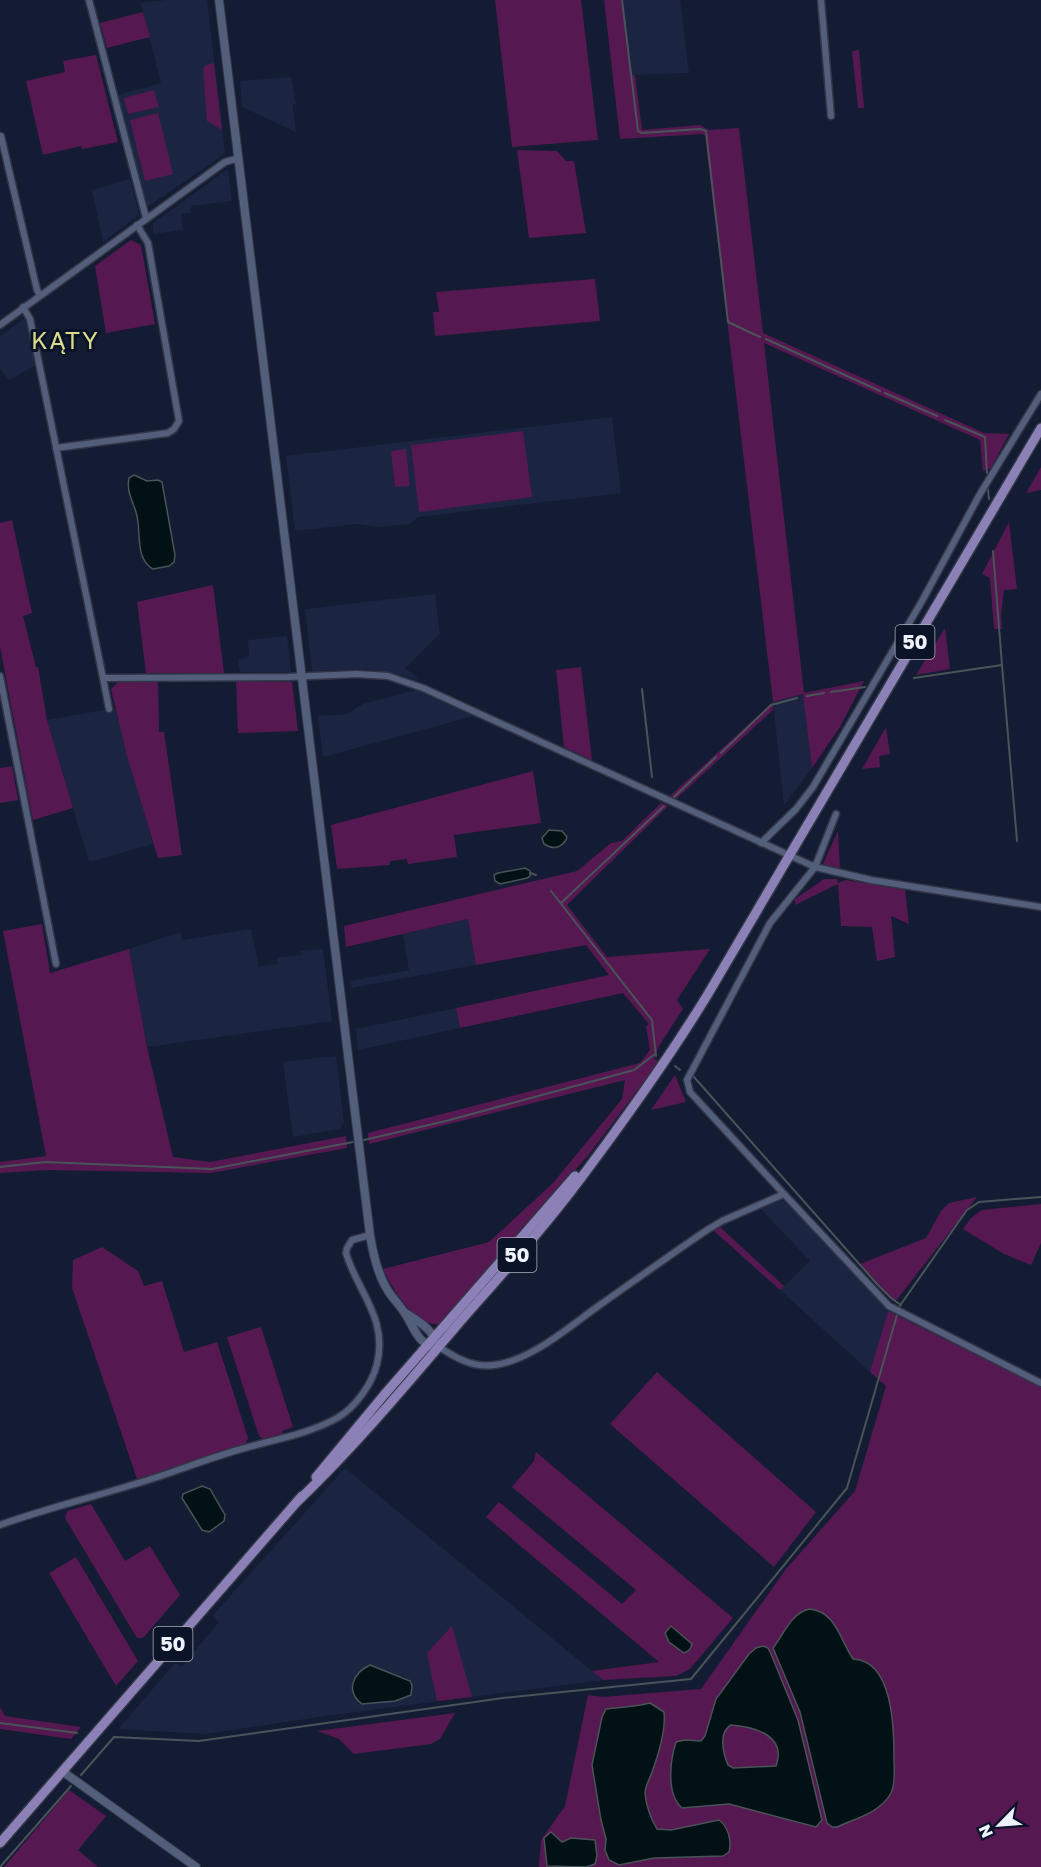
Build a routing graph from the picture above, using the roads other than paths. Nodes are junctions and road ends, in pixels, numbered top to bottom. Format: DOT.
graph roads {
  1 [pos="89,0"];
  2 [pos="219,0"];
  3 [pos="821,0"];
  4 [pos="831,116"];
  5 [pos="1,136"];
  6 [pos="239,158"];
  7 [pos="146,218"];
  8 [pos="137,225"];
  9 [pos="40,295"];
  10 [pos="23,307"];
  11 [pos="0,324"];
  12 [pos="1041,394"];
  13 [pos="1041,428"];
  14 [pos="56,448"];
  15 [pos="0,676"];
  16 [pos="302,676"];
  17 [pos="103,678"];
  18 [pos="109,709"];
  19 [pos="836,814"];
  20 [pos="761,843"];
  21 [pos="789,856"];
  22 [pos="815,867"];
  23 [pos="1041,907"];
  24 [pos="56,964"];
  25 [pos="593,1161"];
  26 [pos="784,1194"];
  27 [pos="370,1235"];
  28 [pos="404,1312"];
  29 [pos="436,1337"];
  30 [pos="428,1346"];
  31 [pos="439,1347"];
  32 [pos="1041,1383"];
  33 [pos="299,1500"];
  34 [pos="0,1525"];
  35 [pos="62,1771"];
  36 [pos="0,1843"];
  37 [pos="196,1867"];
  1 -- 7 [label="street"];
  2 -- 6 [label="street"];
  3 -- 4 [label="street"];
  5 -- 9 [label="street"];
  6 -- 7 [label="street"];
  6 -- 16 [label="street"];
  7 -- 8 [label="street"];
  8 -- 9 [label="street"];
  8 -- 14 [label="street"];
  9 -- 10 [label="street"];
  10 -- 11 [label="street"];
  10 -- 14 [label="street"];
  12 -- 20 [label="street"];
  13 -- 21 [label="main road, 50"];
  14 -- 17 [label="street"];
  15 -- 24 [label="street"];
  16 -- 17 [label="street"];
  16 -- 20 [label="street"];
  16 -- 27 [label="street"];
  17 -- 18 [label="street"];
  19 -- 22 [label="street"];
  20 -- 21 [label="street"];
  21 -- 22 [label="street"];
  21 -- 25 [label="main road, 50"];
  22 -- 23 [label="street"];
  22 -- 26 [label="street"];
  25 -- 29 [label="main road, 50"];
  25 -- 31 [label="main road, 50"];
  26 -- 31 [label="street"];
  26 -- 32 [label="street"];
  27 -- 28 [label="street"];
  27 -- 34 [label="street"];
  28 -- 29 [label="street"];
  28 -- 30 [label="street"];
  29 -- 30 [label="main road, 50"];
  29 -- 31 [label="street"];
  30 -- 31 [label="street"];
  30 -- 33 [label="main road, 50"];
  31 -- 33 [label="main road, 50"];
  33 -- 35 [label="main road, 50"];
  35 -- 36 [label="main road, 50"];
  35 -- 37 [label="street"];
}
